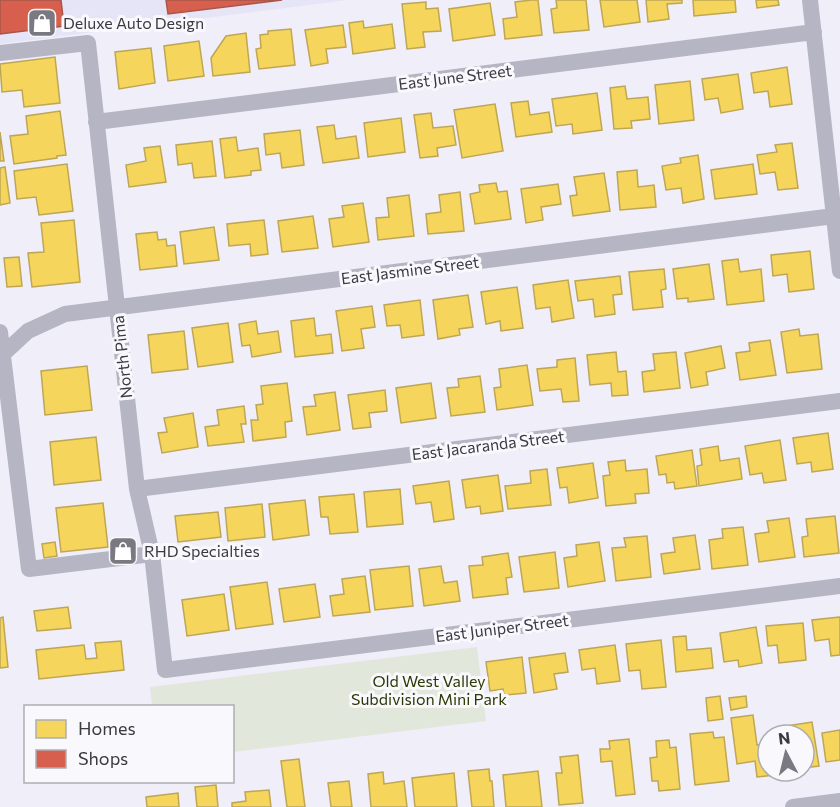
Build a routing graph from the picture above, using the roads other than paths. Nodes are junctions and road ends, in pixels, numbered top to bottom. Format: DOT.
graph roads {
  1 [pos="810,0"];
  2 [pos="814,32"];
  3 [pos="0,53"];
  4 [pos="96,122"];
  5 [pos="834,216"];
  6 [pos="840,271"];
  7 [pos="117,307"];
  8 [pos="0,332"];
  9 [pos="1,356"];
  10 [pos="840,400"];
  11 [pos="137,489"];
  12 [pos="152,554"];
  13 [pos="840,586"];
  14 [pos="165,670"];
  15 [pos="840,801"];
  16 [pos="793,807"];
  1 -- 2 [label="street"];
  2 -- 4 [label="street, East June Street"];
  2 -- 5 [label="street"];
  3 -- 4 [label="street, North Pima"];
  4 -- 7 [label="street, North Pima"];
  5 -- 6 [label="street"];
  5 -- 7 [label="street, East Jasmine Street"];
  7 -- 9 [label="street, East Jasmine Street"];
  7 -- 11 [label="street, North Pima"];
  8 -- 9 [label="street"];
  9 -- 12 [label="street"];
  10 -- 11 [label="street, East Jacaranda Street"];
  11 -- 12 [label="street, North Pima"];
  12 -- 14 [label="street, North Pima"];
  13 -- 14 [label="street, East Juniper Street"];
  15 -- 16 [label="street"];
}
